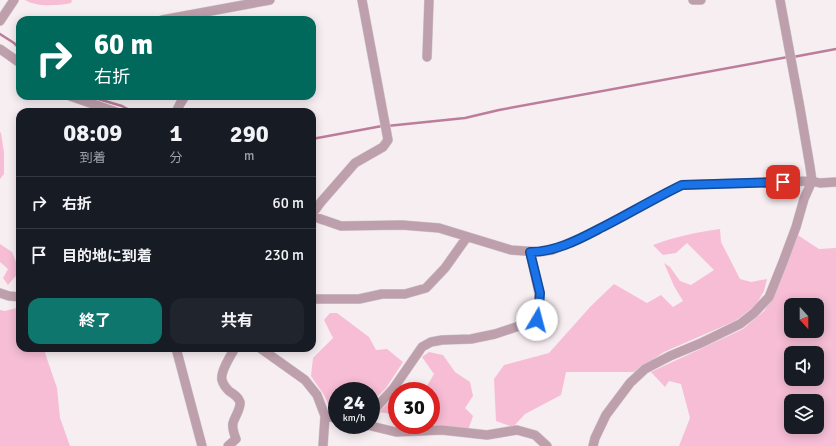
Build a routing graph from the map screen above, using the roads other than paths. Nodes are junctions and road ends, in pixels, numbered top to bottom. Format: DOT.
graph roads {
  1 [pos="14,0"];
  2 [pos="270,0"];
  3 [pos="362,0"];
  4 [pos="429,0"];
  5 [pos="694,0"];
  6 [pos="701,0"];
  7 [pos="780,0"];
  8 [pos="187,16"];
  9 [pos="0,21"];
  10 [pos="0,49"];
  11 [pos="427,57"];
  12 [pos="15,60"];
  13 [pos="82,100"];
  14 [pos="104,108"];
  15 [pos="812,181"];
  16 [pos="836,182"];
  17 [pos="316,209"];
  18 [pos="316,217"];
  19 [pos="467,237"];
  20 [pos="530,252"];
  21 [pos="0,293"];
  22 [pos="16,297"];
  23 [pos="316,299"];
  24 [pos="177,352"];
  25 [pos="233,352"];
  26 [pos="266,352"];
  27 [pos="380,403"];
  28 [pos="325,416"];
  29 [pos="328,416"];
  30 [pos="380,428"];
  31 [pos="202,446"];
  32 [pos="228,446"];
  33 [pos="323,446"];
  34 [pos="547,446"];
  35 [pos="593,446"];
  1 -- 9 [label="street"];
  2 -- 8 [label="street"];
  3 -- 17 [label="street"];
  4 -- 11 [label="street"];
  5 -- 6 [label="street"];
  7 -- 15 [label="street"];
  10 -- 12 [label="street"];
  13 -- 14 [label="street"];
  15 -- 16 [label="street"];
  15 -- 20 [label="street"];
  15 -- 35 [label="street"];
  18 -- 19 [label="street"];
  19 -- 20 [label="street"];
  19 -- 23 [label="street"];
  20 -- 27 [label="street"];
  21 -- 22 [label="street"];
  24 -- 31 [label="street"];
  25 -- 32 [label="street"];
  26 -- 28 [label="street"];
  28 -- 29 [label="street"];
  28 -- 33 [label="street"];
  30 -- 34 [label="street"];
}
